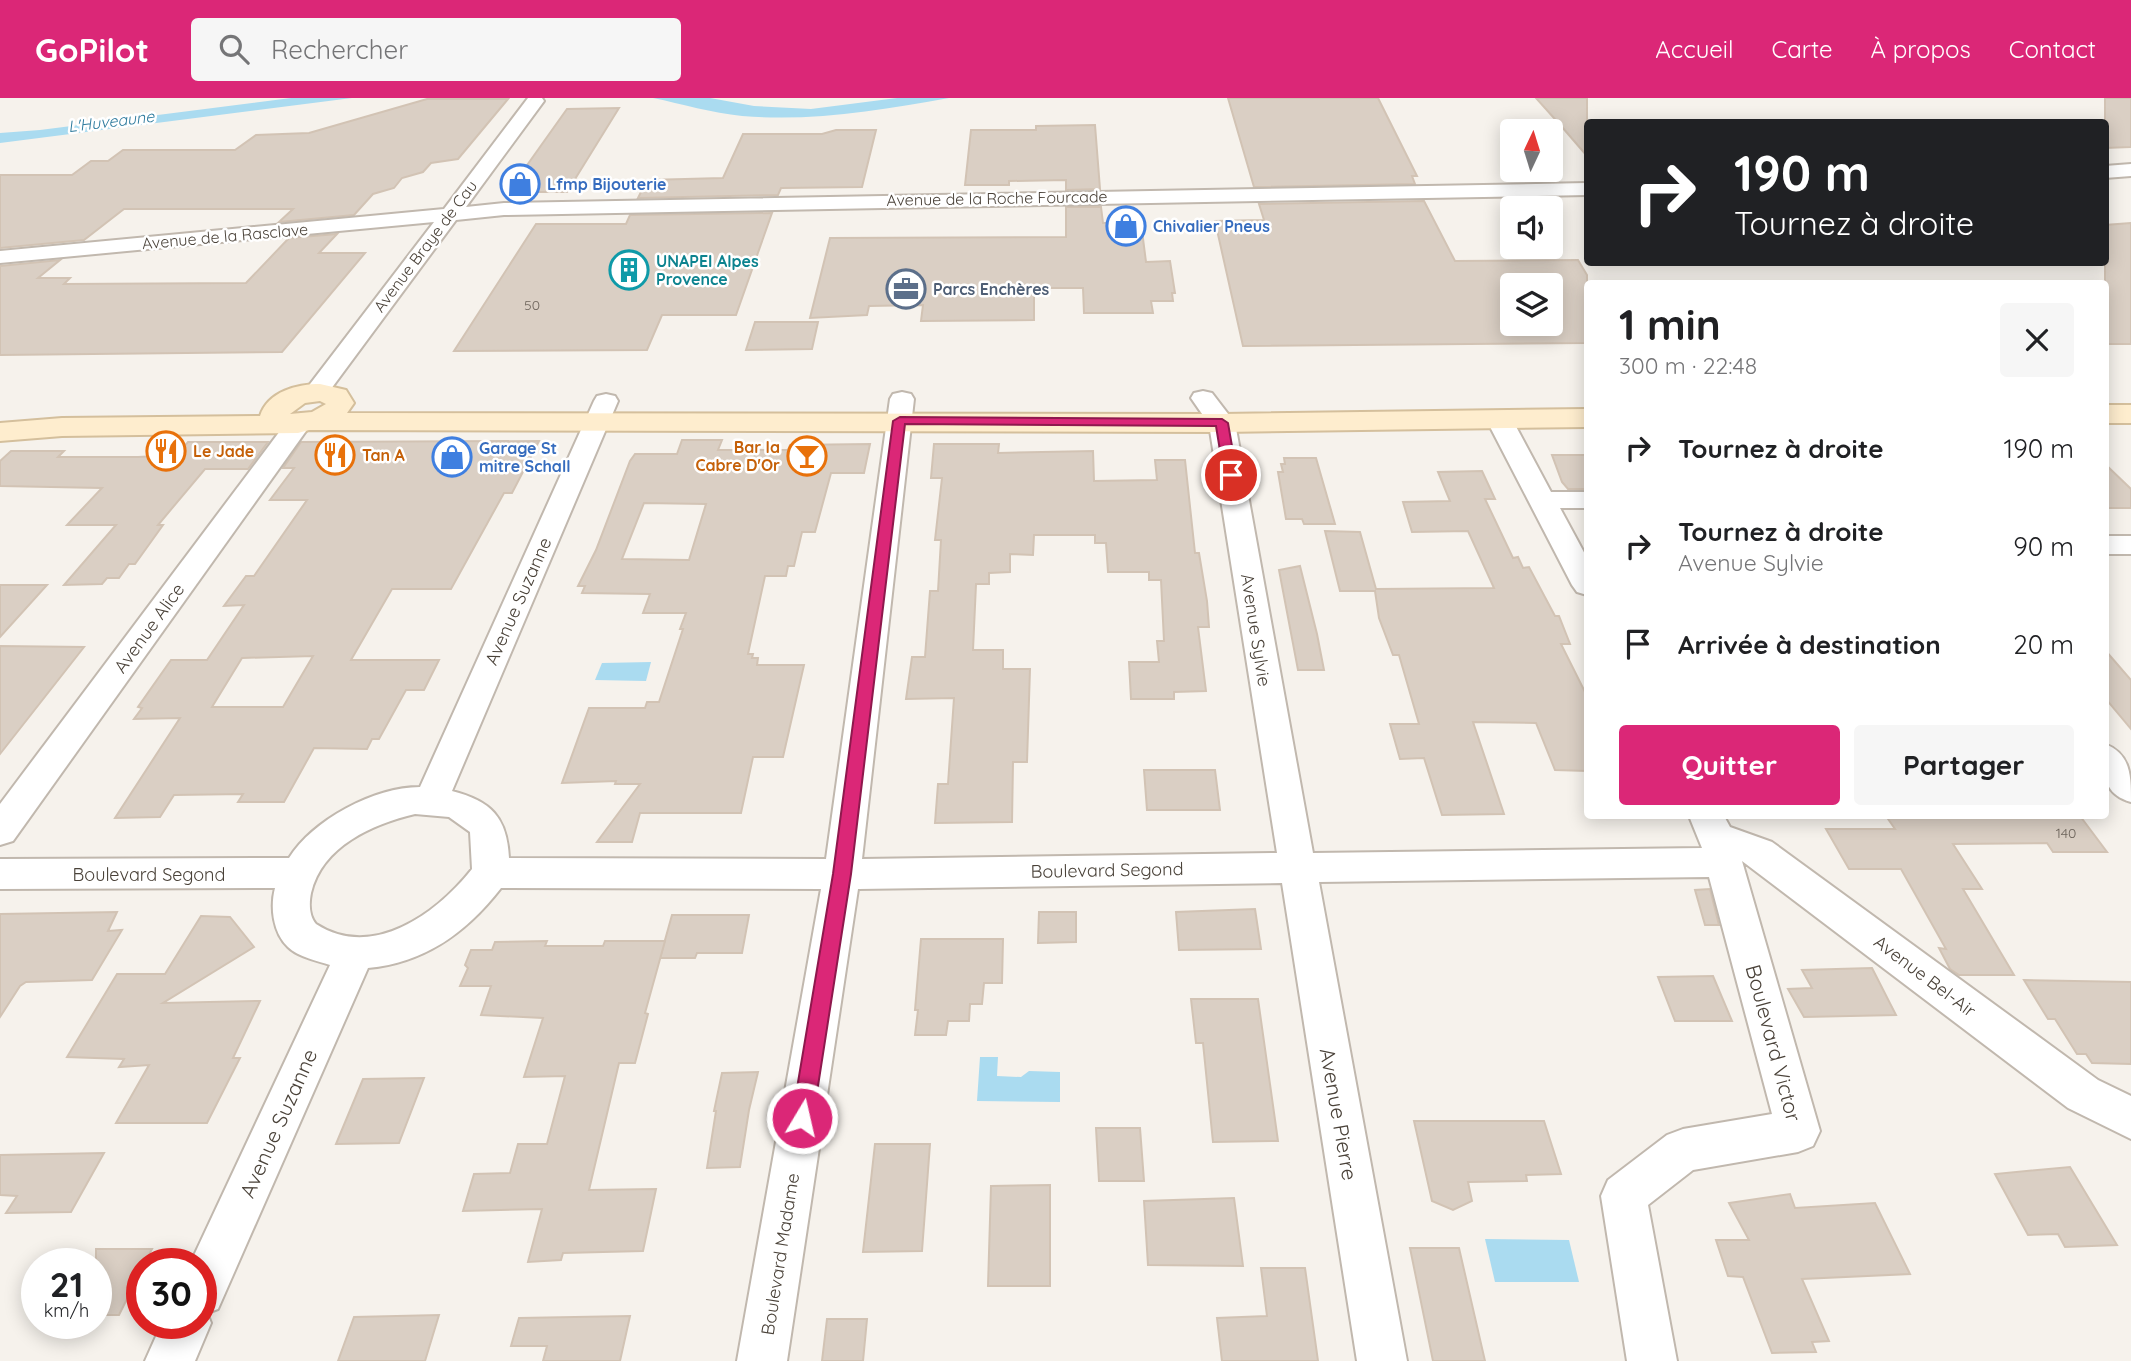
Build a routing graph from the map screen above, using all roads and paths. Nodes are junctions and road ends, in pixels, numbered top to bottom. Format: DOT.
graph roads {
  1 [pos="535,101"];
  2 [pos="2131,170"];
  3 [pos="2109,172"];
  4 [pos="1584,188"];
  5 [pos="449,215"];
  6 [pos="0,257"];
  7 [pos="328,398"];
  8 [pos="1203,398"];
  9 [pos="901,410"];
  10 [pos="601,412"];
  11 [pos="2109,414"];
  12 [pos="2131,414"];
  13 [pos="0,417"];
  14 [pos="295,418"];
  15 [pos="1584,418"];
  16 [pos="1499,419"];
  17 [pos="1222,423"];
  18 [pos="0,432"];
  19 [pos="1543,500"];
  20 [pos="1584,500"];
  21 [pos="2109,545"];
  22 [pos="2131,545"];
  23 [pos="1584,579"];
  24 [pos="2109,750"];
  25 [pos="2131,750"];
  26 [pos="2109,762"];
  27 [pos="2131,789"];
  28 [pos="430,800"];
  29 [pos="0,831"];
  30 [pos="1715,838"];
  31 [pos="1296,867"];
  32 [pos="298,873"];
  33 [pos="491,873"];
  34 [pos="0,874"];
  35 [pos="842,874"];
  36 [pos="355,954"];
  37 [pos="2131,1118"];
  38 [pos="217,1257"];
  39 [pos="180,1339"];
  40 [pos="170,1361"];
  41 [pos="762,1361"];
  42 [pos="1382,1361"];
  43 [pos="1652,1361"];
  1 -- 5 [label="street, Avenue Braye de Cau"];
  2 -- 3 [label="street"];
  4 -- 5 [label="street, Avenue de la Roche Fourcade"];
  5 -- 6 [label="street, Avenue de la Rasclave"];
  5 -- 7 [label="street, Avenue Braye de Cau"];
  7 -- 10 [label="main road"];
  7 -- 14 [label="main road"];
  8 -- 9 [label="main road"];
  8 -- 16 [label="main road"];
  8 -- 17 [label="street, Avenue Sylvie"];
  9 -- 10 [label="main road"];
  9 -- 17 [label="main road"];
  9 -- 35 [label="street, Boulevard Madame"];
  10 -- 14 [label="main road"];
  10 -- 28 [label="street, Avenue Suzanne"];
  11 -- 12 [label="main road"];
  13 -- 14 [label="main road"];
  14 -- 18 [label="main road"];
  14 -- 29 [label="street, Avenue Alice"];
  15 -- 16 [label="main road"];
  16 -- 17 [label="main road"];
  16 -- 19 [label="street"];
  17 -- 31 [label="street, Avenue Sylvie"];
  19 -- 20 [label="street"];
  19 -- 23 [label="street"];
  21 -- 22 [label="street"];
  24 -- 25 [label="street"];
  26 -- 27 [label="street"];
  28 -- 32 [label="street"];
  28 -- 33 [label="street"];
  30 -- 31 [label="street, Boulevard Segond"];
  30 -- 37 [label="street, Avenue Bel-Air"];
  30 -- 43 [label="street, Boulevard Victor"];
  31 -- 35 [label="street, Boulevard Segond"];
  31 -- 42 [label="street, Avenue Pierre"];
  32 -- 34 [label="street, Boulevard Segond"];
  32 -- 36 [label="street"];
  33 -- 35 [label="street, Boulevard Segond"];
  33 -- 36 [label="street"];
  35 -- 41 [label="street, Boulevard Madame"];
  36 -- 38 [label="street, Avenue Suzanne"];
  39 -- 40 [label="street"];
}
